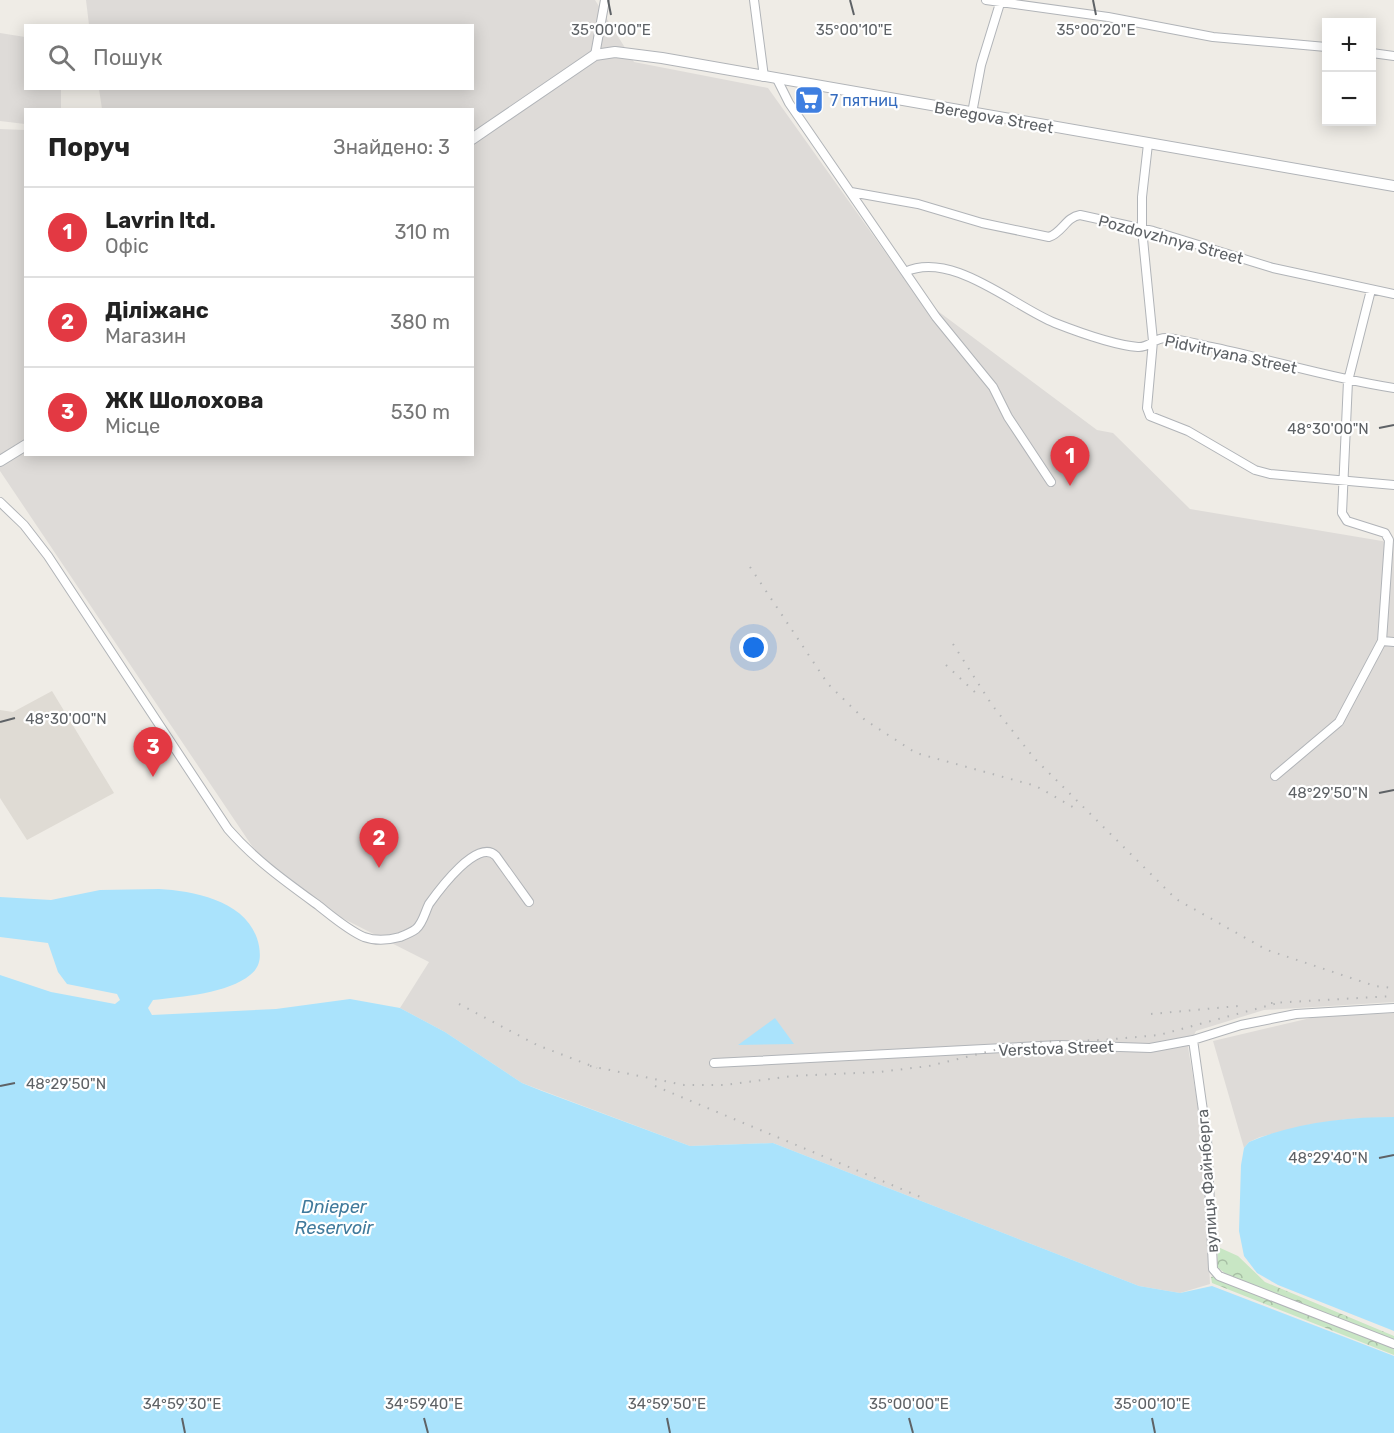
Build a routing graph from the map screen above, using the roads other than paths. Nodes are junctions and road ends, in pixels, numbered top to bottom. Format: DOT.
graph roads {
  1 [pos="606,0"];
  2 [pos="754,0"];
  3 [pos="986,0"];
  4 [pos="1000,1"];
  5 [pos="1322,47"];
  6 [pos="1376,54"];
  7 [pos="595,55"];
  8 [pos="1394,56"];
  9 [pos="764,77"];
  10 [pos="777,79"];
  11 [pos="972,113"];
  12 [pos="474,138"];
  13 [pos="1148,144"];
  14 [pos="1394,186"];
  15 [pos="851,192"];
  16 [pos="1142,229"];
  17 [pos="905,273"];
  18 [pos="1371,290"];
  19 [pos="1394,294"];
  20 [pos="1153,341"];
  21 [pos="1348,381"];
  22 [pos="1394,388"];
  23 [pos="24,446"];
  24 [pos="0,461"];
  25 [pos="1342,480"];
  26 [pos="1051,482"];
  27 [pos="1394,485"];
  28 [pos="0,502"];
  29 [pos="1382,640"];
  30 [pos="1394,642"];
  31 [pos="1275,777"];
  32 [pos="529,902"];
  33 [pos="1394,1008"];
  34 [pos="1193,1040"];
  35 [pos="714,1063"];
  36 [pos="1394,1344"];
  1 -- 7 [label="street"];
  2 -- 9 [label="street"];
  3 -- 4 [label="street"];
  4 -- 5 [label="street"];
  4 -- 11 [label="street"];
  6 -- 8 [label="street"];
  7 -- 9 [label="street, Beregova Street"];
  7 -- 12 [label="street"];
  9 -- 10 [label="street, Beregova Street"];
  10 -- 11 [label="street, Beregova Street"];
  10 -- 15 [label="street"];
  11 -- 13 [label="street, Beregova Street"];
  13 -- 14 [label="street, Beregova Street"];
  13 -- 16 [label="street"];
  15 -- 16 [label="street, Pozdovzhnya Street"];
  15 -- 17 [label="street"];
  16 -- 18 [label="street, Pozdovzhnya Street"];
  16 -- 20 [label="street"];
  17 -- 20 [label="street, Pidvitryana Street"];
  17 -- 26 [label="street"];
  18 -- 19 [label="street, Pozdovzhnya Street"];
  18 -- 21 [label="street"];
  20 -- 21 [label="street, Pidvitryana Street"];
  20 -- 25 [label="street"];
  21 -- 22 [label="street, Pidvitryana Street"];
  21 -- 25 [label="street"];
  23 -- 24 [label="street"];
  25 -- 27 [label="street"];
  25 -- 29 [label="street"];
  28 -- 32 [label="street"];
  29 -- 30 [label="street"];
  29 -- 31 [label="street"];
  33 -- 34 [label="street, Verstova Street"];
  34 -- 35 [label="street, Verstova Street"];
  34 -- 36 [label="street, вулиця Файнберга"];
}
